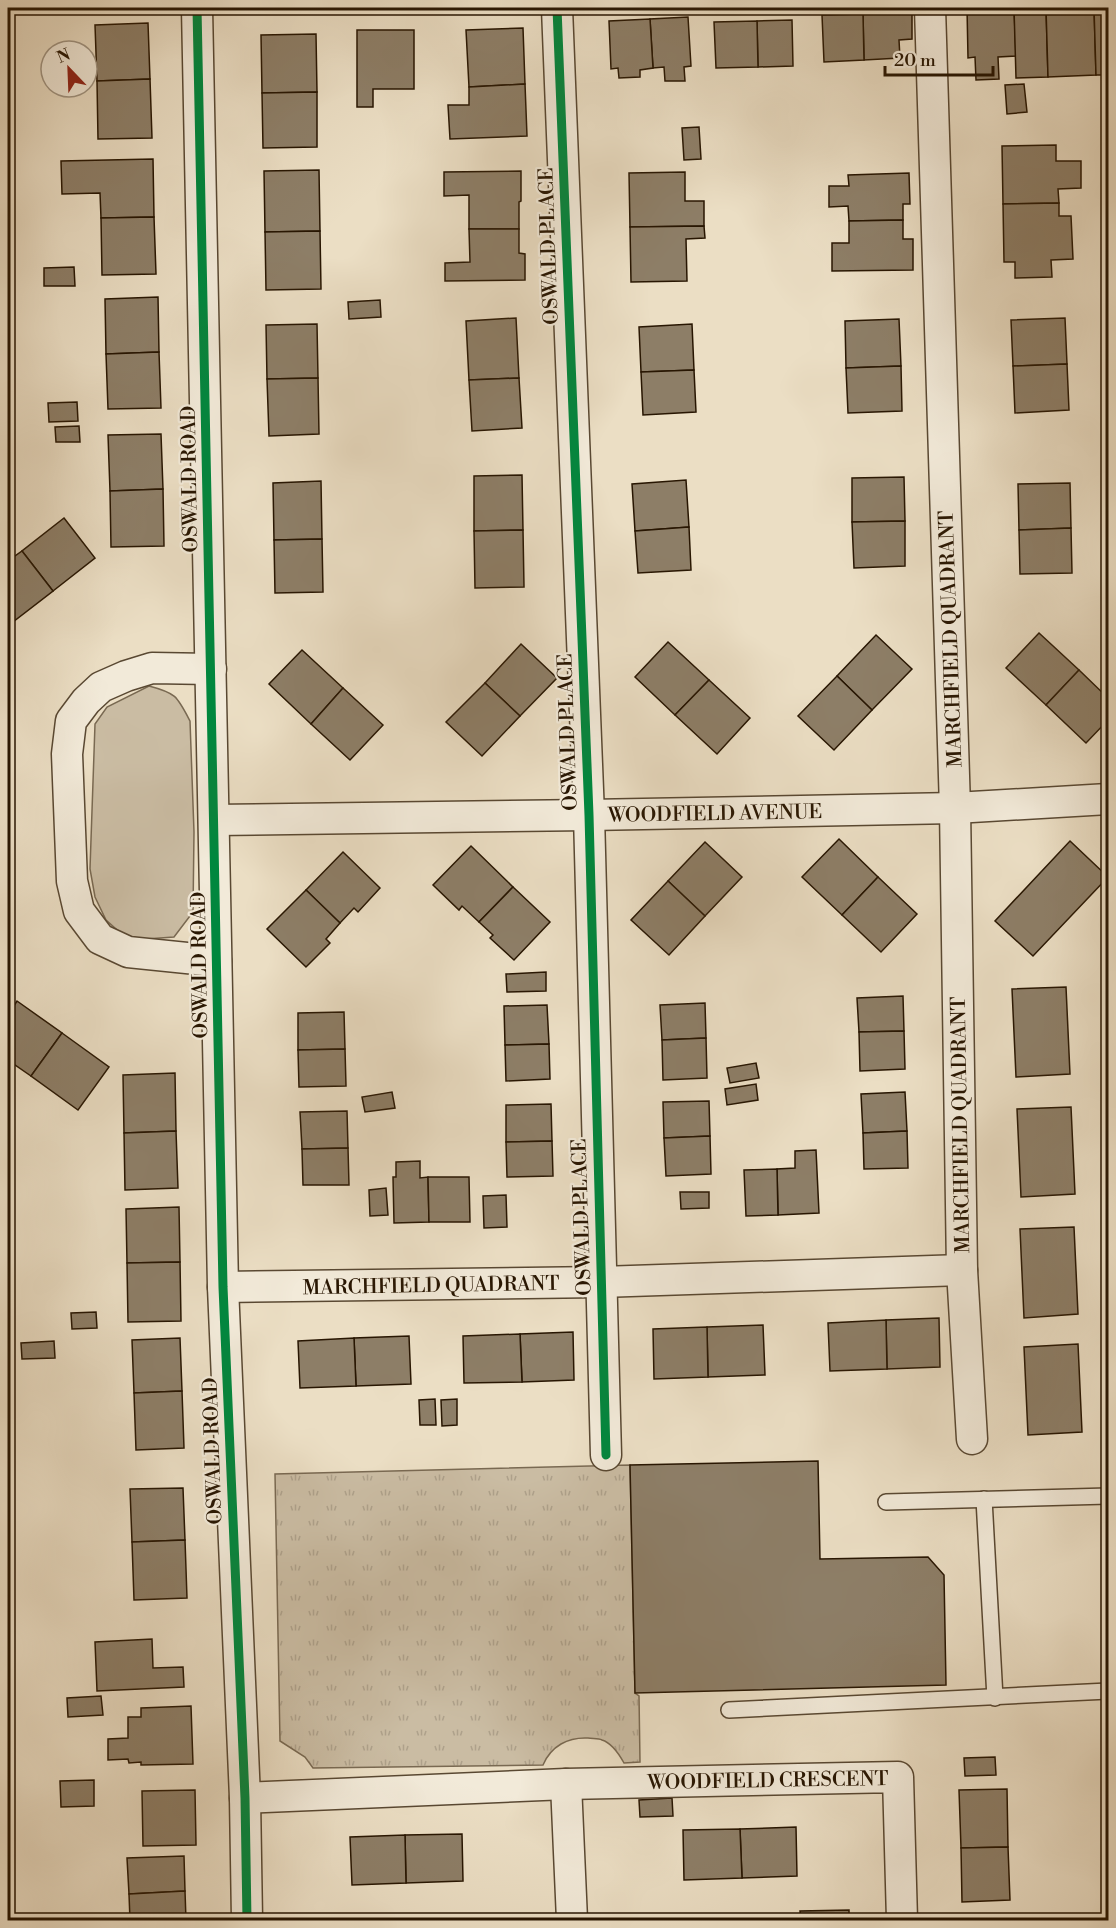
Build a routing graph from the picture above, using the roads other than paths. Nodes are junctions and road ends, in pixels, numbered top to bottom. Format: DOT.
graph roads {
  1 [pos="197,8"];
  2 [pos="557,8"];
  3 [pos="930,8"];
  4 [pos="211,669"];
  5 [pos="1108,799"];
  6 [pos="955,808"];
  7 [pos="589,815"];
  8 [pos="214,820"];
  9 [pos="216,962"];
  10 [pos="962,1270"];
  11 [pos="601,1282"];
  12 [pos="223,1287"];
  13 [pos="972,1439"];
  14 [pos="606,1455"];
  15 [pos="1108,1496"];
  16 [pos="984,1499"];
  17 [pos="886,1502"];
  18 [pos="1108,1691"];
  19 [pos="995,1698"];
  20 [pos="729,1710"];
  21 [pos="566,1784"];
  22 [pos="245,1798"];
  23 [pos="247,1920"];
  24 [pos="572,1920"];
  25 [pos="902,1920"];
  1 -- 4 [label="street, OSWALD ROAD"];
  2 -- 7 [label="street, OSWALD PLACE"];
  3 -- 6 [label="street, MARCHFIELD QUADRANT"];
  4 -- 8 [label="street, OSWALD ROAD"];
  4 -- 9 [label="street, OSWALD ROAD"];
  5 -- 6 [label="street, WOODFIELD AVENUE"];
  6 -- 7 [label="street, WOODFIELD AVENUE"];
  6 -- 10 [label="street, MARCHFIELD QUADRANT"];
  7 -- 8 [label="street, WOODFIELD AVENUE"];
  7 -- 11 [label="street, OSWALD PLACE"];
  8 -- 9 [label="street, OSWALD ROAD"];
  9 -- 12 [label="street, OSWALD ROAD"];
  10 -- 11 [label="street, MARCHFIELD QUADRANT"];
  10 -- 13 [label="street, MARCHFIELD QUADRANT"];
  11 -- 12 [label="street, MARCHFIELD QUADRANT"];
  11 -- 14 [label="street, OSWALD PLACE"];
  12 -- 22 [label="street, OSWALD ROAD"];
  15 -- 16 [label="lane"];
  16 -- 17 [label="lane"];
  16 -- 19 [label="lane"];
  18 -- 19 [label="lane"];
  19 -- 20 [label="lane"];
  21 -- 22 [label="street, WOODFIELD CRESCENT"];
  21 -- 24 [label="street"];
  21 -- 25 [label="street, WOODFIELD CRESCENT"];
  22 -- 23 [label="street, OSWALD ROAD"];
}
